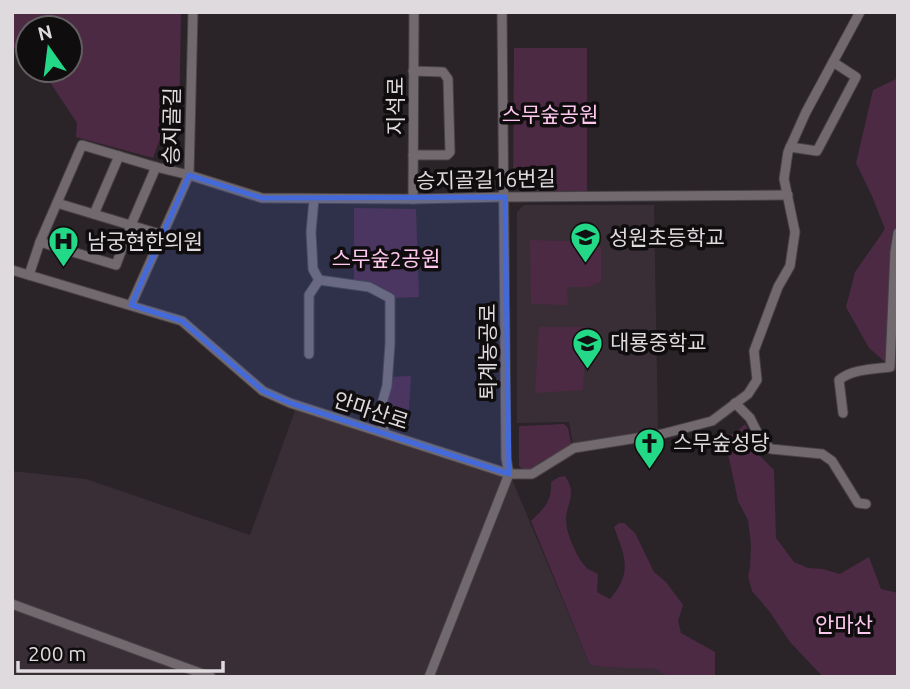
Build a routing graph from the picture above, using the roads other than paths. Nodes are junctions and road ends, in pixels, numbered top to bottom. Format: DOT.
graph roads {
  1 [pos="192,12"];
  2 [pos="414,12"];
  3 [pos="502,12"];
  4 [pos="860,12"];
  5 [pos="833,62"];
  6 [pos="413,71"];
  7 [pos="790,147"];
  8 [pos="413,155"];
  9 [pos="119,156"];
  10 [pos="156,167"];
  11 [pos="189,175"];
  12 [pos="788,195"];
  13 [pos="505,197"];
  14 [pos="314,199"];
  15 [pos="414,199"];
  16 [pos="57,203"];
  17 [pos="94,214"];
  18 [pos="131,225"];
  19 [pos="898,233"];
  20 [pos="163,235"];
  21 [pos="40,242"];
  22 [pos="12,270"];
  23 [pos="29,275"];
  24 [pos="319,281"];
  25 [pos="131,305"];
  26 [pos="309,354"];
  27 [pos="735,404"];
  28 [pos="843,412"];
  29 [pos="385,433"];
  30 [pos="509,474"];
  31 [pos="866,504"];
  32 [pos="12,604"];
  33 [pos="211,677"];
  34 [pos="429,677"];
  1 -- 11 [label="street, 승지골길"];
  2 -- 6 [label="street, 지석로"];
  3 -- 13 [label="street, 퇴계농공로"];
  4 -- 5 [label="street, 안마산로"];
  5 -- 7 [label="street, 안마산로"];
  5 -- 7 [label="street"];
  6 -- 8 [label="street, 지석로"];
  6 -- 8 [label="street"];
  7 -- 12 [label="street, 안마산로"];
  8 -- 15 [label="street, 지석로"];
  9 -- 10 [label="street, 승지골길16번길"];
  9 -- 16 [label="street, 승지골길16번길"];
  9 -- 17 [label="street"];
  10 -- 11 [label="street, 승지골길16번길"];
  10 -- 18 [label="street"];
  11 -- 14 [label="street, 승지골길16번길"];
  11 -- 20 [label="street, 승지골길"];
  12 -- 13 [label="street, 승지골길16번길"];
  12 -- 27 [label="street, 안마산로"];
  13 -- 15 [label="street, 승지골길16번길"];
  13 -- 30 [label="street, 퇴계농공로"];
  14 -- 15 [label="street, 승지골길16번길"];
  14 -- 24 [label="street"];
  16 -- 17 [label="street"];
  16 -- 21 [label="street"];
  17 -- 18 [label="street"];
  18 -- 20 [label="street"];
  18 -- 21 [label="street"];
  19 -- 28 [label="street"];
  20 -- 25 [label="street, 승지골길"];
  21 -- 23 [label="street"];
  22 -- 23 [label="street, 안마산로"];
  23 -- 25 [label="street, 안마산로"];
  24 -- 26 [label="street"];
  24 -- 29 [label="street"];
  25 -- 29 [label="street, 안마산로"];
  27 -- 30 [label="street, 안마산로"];
  27 -- 31 [label="street"];
  29 -- 30 [label="street, 안마산로"];
  30 -- 34 [label="street, 퇴계농공로"];
  32 -- 33 [label="street"];
}
